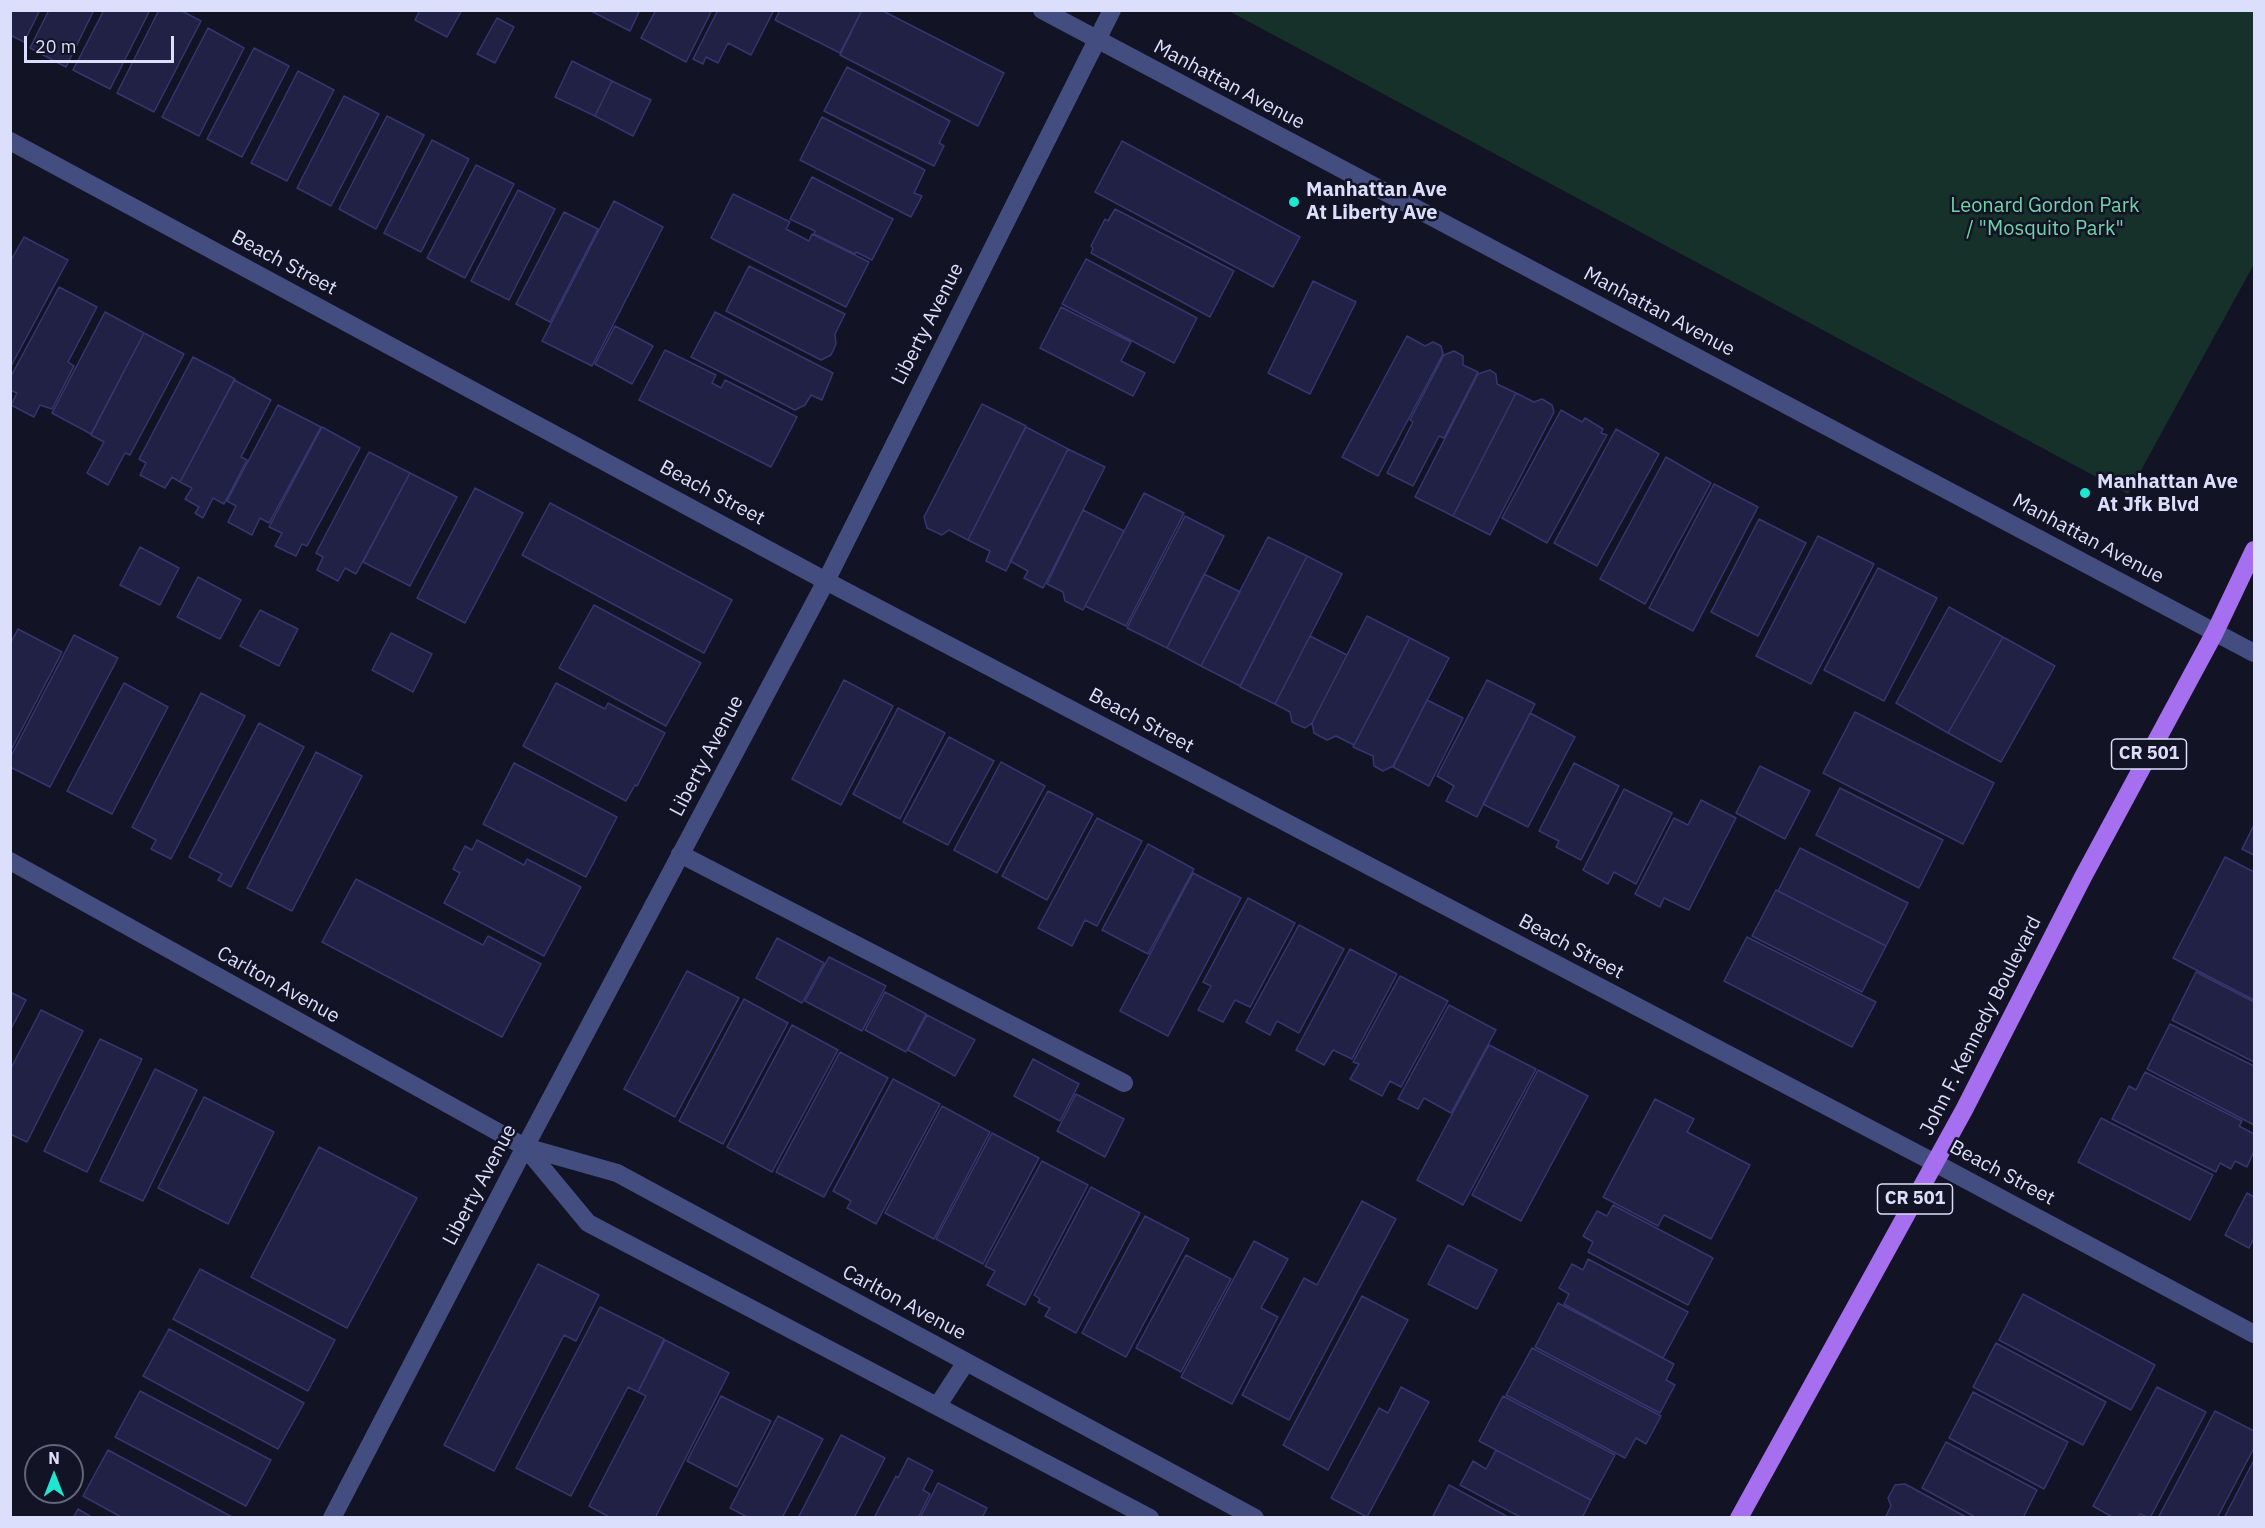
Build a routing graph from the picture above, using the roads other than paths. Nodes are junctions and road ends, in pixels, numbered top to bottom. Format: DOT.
graph roads {
  1 [pos="1042,10"];
  2 [pos="1112,10"];
  3 [pos="1096,40"];
  4 [pos="10,141"];
  5 [pos="2254,550"];
  6 [pos="826,580"];
  7 [pos="2215,632"];
  8 [pos="2254,653"];
  9 [pos="680,854"];
  10 [pos="10,861"];
  11 [pos="1124,1083"];
  12 [pos="525,1148"];
  13 [pos="1935,1163"];
  14 [pos="2254,1334"];
  15 [pos="966,1362"];
  16 [pos="938,1405"];
  17 [pos="333,1518"];
  18 [pos="1150,1518"];
  19 [pos="1255,1518"];
  20 [pos="1739,1518"];
  1 -- 3 [label="street, Manhattan Avenue"];
  2 -- 3 [label="street, Liberty Avenue"];
  3 -- 6 [label="street, Liberty Avenue"];
  3 -- 7 [label="street, Manhattan Avenue"];
  4 -- 6 [label="street, Beach Street"];
  5 -- 7 [label="main road, John F. Kennedy Boulevard / CR 501"];
  6 -- 9 [label="street, Liberty Avenue"];
  6 -- 13 [label="street, Beach Street"];
  7 -- 8 [label="street, Manhattan Avenue"];
  7 -- 13 [label="main road, John F. Kennedy Boulevard / CR 501"];
  9 -- 11 [label="street"];
  9 -- 12 [label="street, Liberty Avenue"];
  10 -- 12 [label="street, Carlton Avenue"];
  12 -- 15 [label="street, Carlton Avenue"];
  12 -- 16 [label="street, Carlton Avenue"];
  12 -- 17 [label="street, Liberty Avenue"];
  13 -- 14 [label="street, Beach Street"];
  13 -- 20 [label="main road, John F. Kennedy Boulevard / CR 501"];
  15 -- 16 [label="street"];
  15 -- 19 [label="street, Carlton Avenue"];
  16 -- 18 [label="street, Carlton Avenue"];
}
